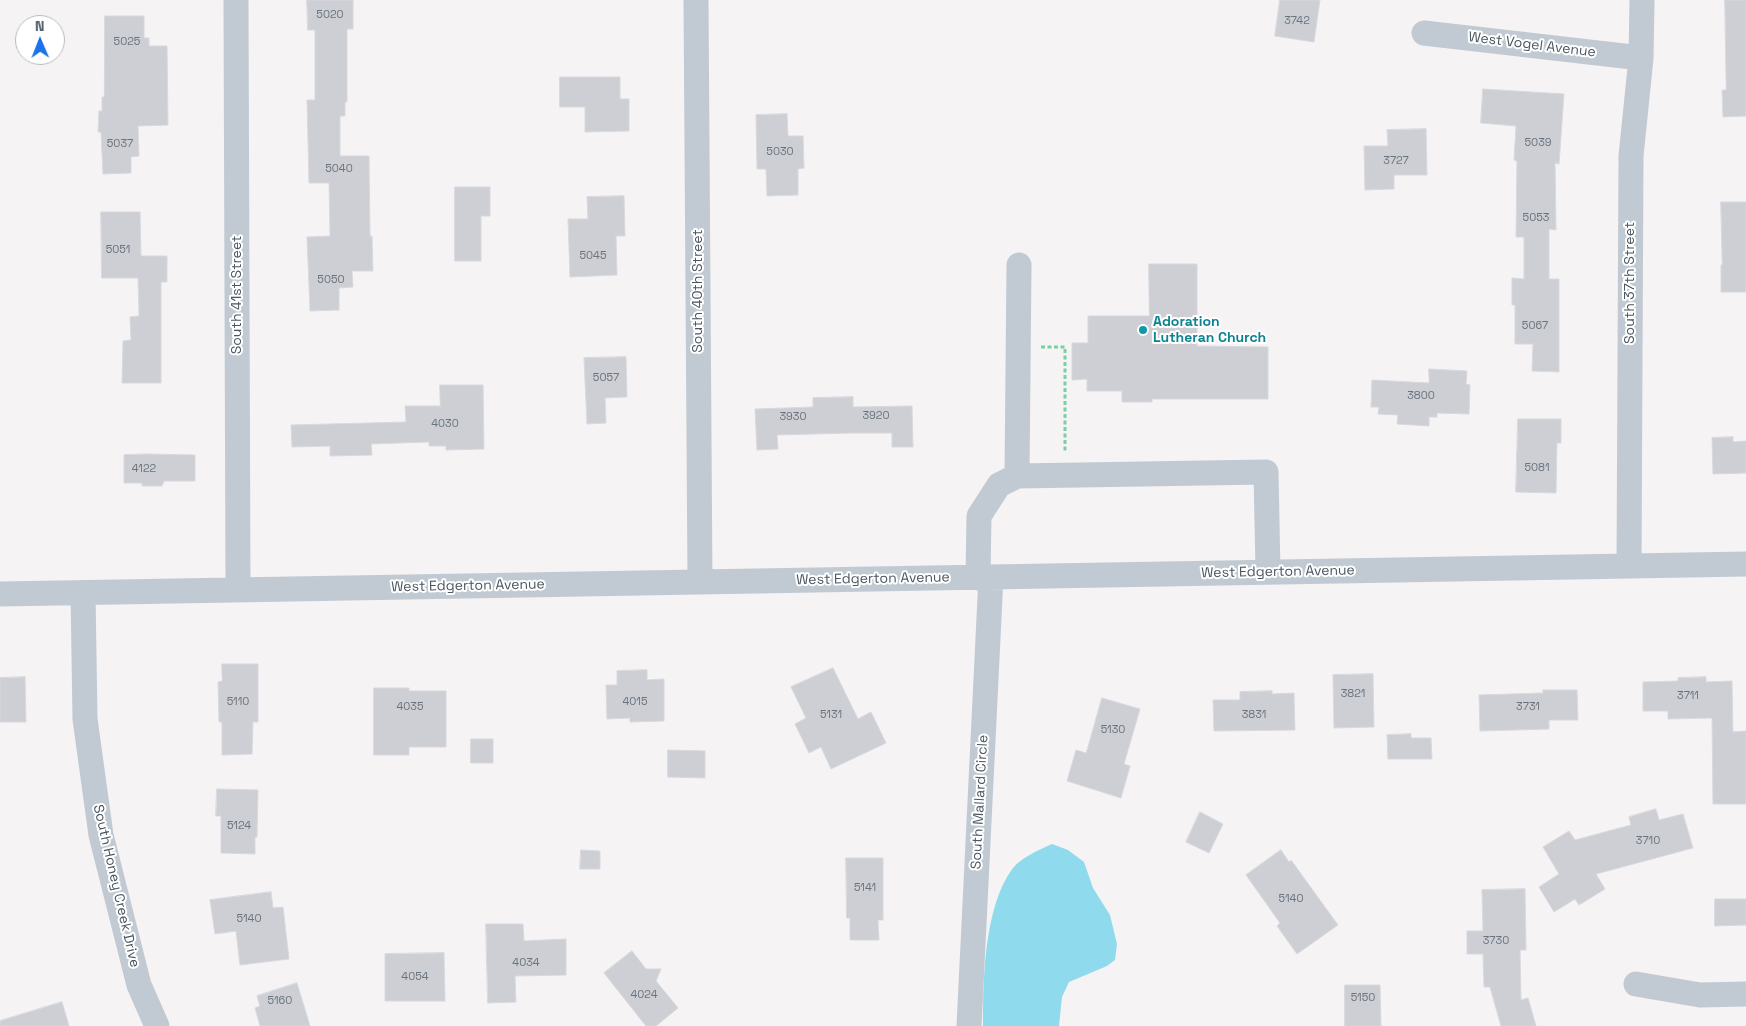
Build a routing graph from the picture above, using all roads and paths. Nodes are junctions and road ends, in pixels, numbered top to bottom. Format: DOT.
graph roads {
  1 [pos="236,0"];
  2 [pos="696,0"];
  3 [pos="1642,0"];
  4 [pos="1424,32"];
  5 [pos="1641,58"];
  6 [pos="1019,265"];
  7 [pos="1018,347"];
  8 [pos="1065,475"];
  9 [pos="1017,476"];
  10 [pos="1746,564"];
  11 [pos="1629,566"];
  12 [pos="1268,572"];
  13 [pos="985,577"];
  14 [pos="700,582"];
  15 [pos="238,590"];
  16 [pos="83,593"];
  17 [pos="0,594"];
  18 [pos="1636,984"];
  19 [pos="1746,994"];
  20 [pos="157,1026"];
  21 [pos="969,1026"];
  1 -- 15 [label="street, South 41st Street"];
  2 -- 14 [label="street, South 40th Street"];
  3 -- 5 [label="street, South 37th Street"];
  4 -- 5 [label="street, West Vogel Avenue"];
  5 -- 11 [label="street, South 37th Street"];
  6 -- 7 [label="street"];
  7 -- 8 [label="path"];
  7 -- 9 [label="street"];
  8 -- 9 [label="street"];
  8 -- 12 [label="street"];
  9 -- 13 [label="street, South Mallard Circle"];
  10 -- 11 [label="street, West Edgerton Avenue"];
  11 -- 12 [label="street, West Edgerton Avenue"];
  12 -- 13 [label="street, West Edgerton Avenue"];
  13 -- 14 [label="street, West Edgerton Avenue"];
  13 -- 21 [label="street, South Mallard Circle"];
  14 -- 15 [label="street, West Edgerton Avenue"];
  15 -- 16 [label="street, West Edgerton Avenue"];
  16 -- 17 [label="street, West Edgerton Avenue"];
  16 -- 20 [label="street, South Honey Creek Drive"];
  18 -- 19 [label="street"];
}
